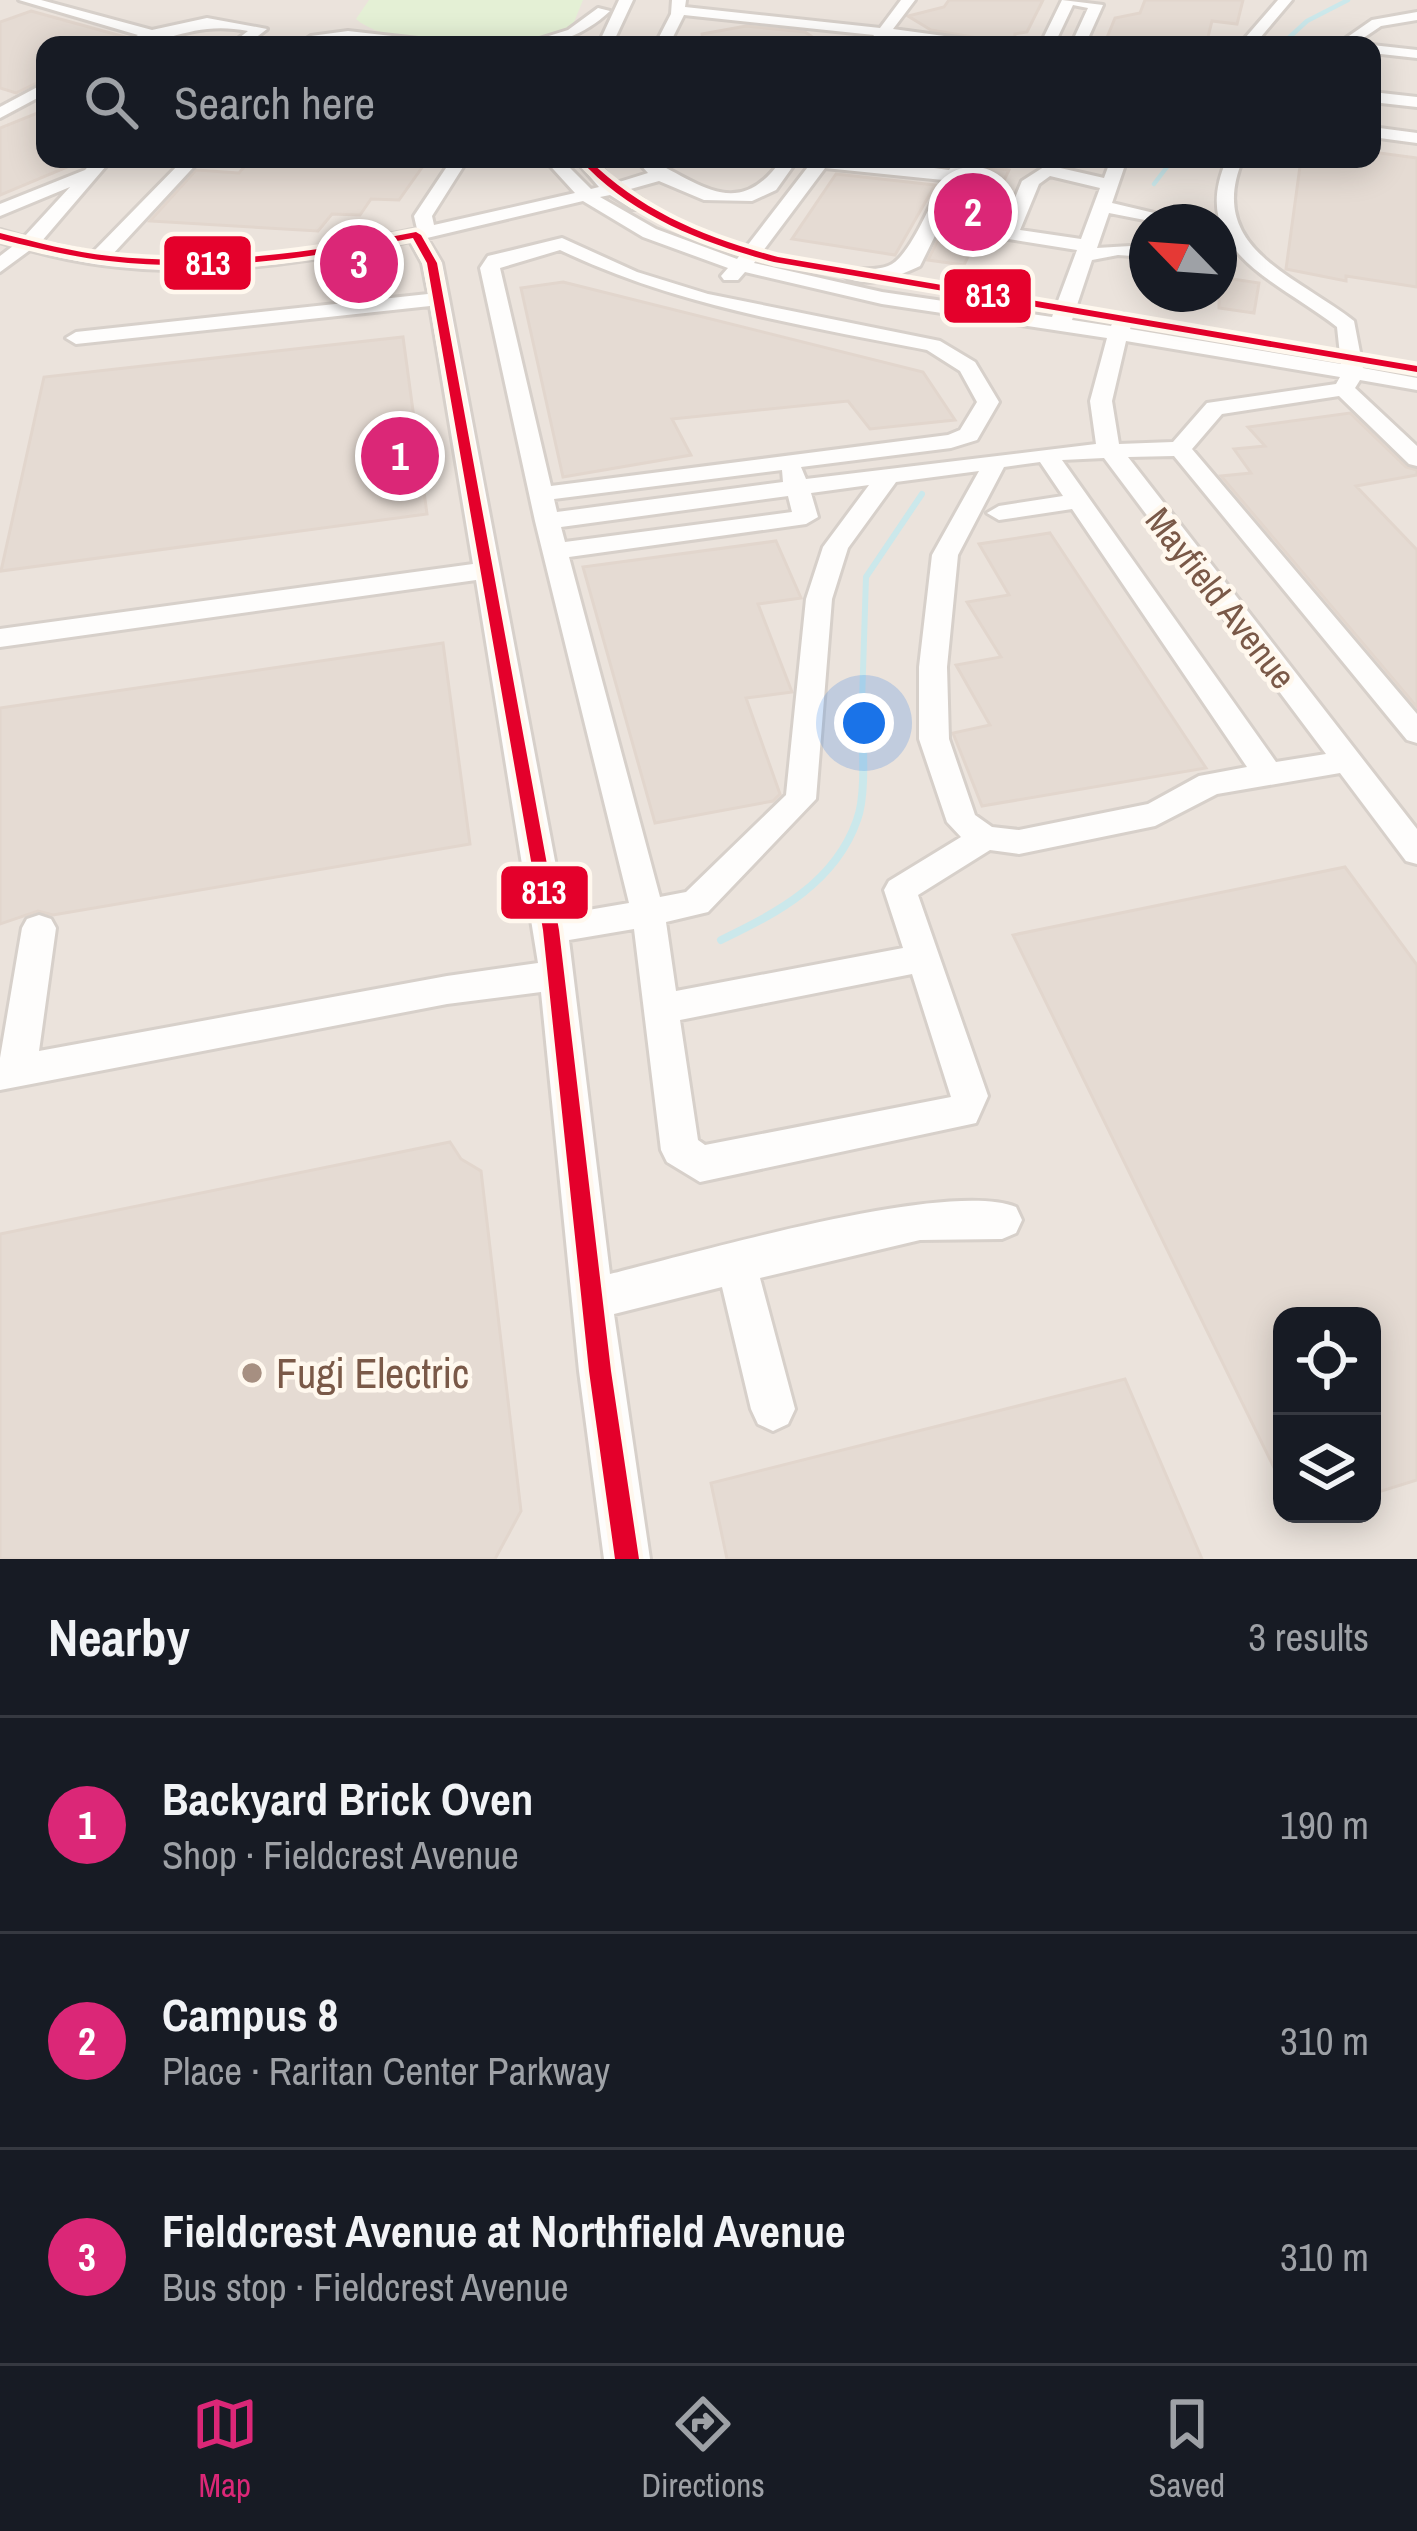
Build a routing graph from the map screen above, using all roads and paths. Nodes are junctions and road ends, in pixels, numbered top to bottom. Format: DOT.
graph roads {
  1 [pos="626,0"];
  2 [pos="908,0"];
  3 [pos="1285,0"];
  4 [pos="21,1"];
  5 [pos="1069,1"];
  6 [pos="679,5"];
  7 [pos="604,6"];
  8 [pos="1417,16"];
  9 [pos="153,35"];
  10 [pos="250,36"];
  11 [pos="322,36"];
  12 [pos="353,36"];
  13 [pos="563,36"];
  14 [pos="588,36"];
  15 [pos="609,36"];
  16 [pos="666,36"];
  17 [pos="867,36"];
  18 [pos="881,36"];
  19 [pos="1052,36"];
  20 [pos="1082,36"];
  21 [pos="1254,36"];
  22 [pos="1357,36"];
  23 [pos="1381,50"];
  24 [pos="1417,54"];
  25 [pos="36,93"];
  26 [pos="1381,98"];
  27 [pos="1417,102"];
  28 [pos="0,112"];
  29 [pos="1381,133"];
  30 [pos="1417,138"];
  31 [pos="92,168"];
  32 [pos="95,168"];
  33 [pos="184,168"];
  34 [pos="454,168"];
  35 [pos="560,168"];
  36 [pos="592,168"];
  37 [pos="653,168"];
  38 [pos="783,168"];
  39 [pos="816,168"];
  40 [pos="959,168"];
  41 [pos="1040,168"];
  42 [pos="1056,168"];
  43 [pos="1115,168"];
  44 [pos="1232,168"];
  45 [pos="660,175"];
  46 [pos="1108,184"];
  47 [pos="611,188"];
  48 [pos="585,194"];
  49 [pos="1100,206"];
  50 [pos="0,211"];
  51 [pos="1129,212"];
  52 [pos="421,234"];
  53 [pos="0,236"];
  54 [pos="26,245"];
  55 [pos="1129,250"];
  56 [pos="1085,251"];
  57 [pos="748,260"];
  58 [pos="95,261"];
  59 [pos="0,266"];
  60 [pos="852,275"];
  61 [pos="439,298"];
  62 [pos="704,299"];
  63 [pos="1063,317"];
  64 [pos="1120,327"];
  65 [pos="76,338"];
  66 [pos="1417,369"];
  67 [pos="1388,371"];
  68 [pos="1349,373"];
  69 [pos="1417,384"];
  70 [pos="1417,409"];
  71 [pos="1180,449"];
  72 [pos="1110,450"];
  73 [pos="1046,454"];
  74 [pos="1417,459"];
  75 [pos="788,460"];
  76 [pos="996,461"];
  77 [pos="890,475"];
  78 [pos="798,488"];
  79 [pos="541,494"];
  80 [pos="1078,501"];
  81 [pos="999,513"];
  82 [pos="548,521"];
  83 [pos="555,551"];
  84 [pos="488,570"];
  85 [pos="0,638"];
  86 [pos="1417,733"];
  87 [pos="1347,761"];
  88 [pos="1268,774"];
  89 [pos="985,838"];
  90 [pos="1417,853"];
  91 [pos="648,913"];
  92 [pos="39,928"];
  93 [pos="551,930"];
  94 [pos="923,958"];
  95 [pos="558,975"];
  96 [pos="662,1009"];
  97 [pos="9,1072"];
  98 [pos="1002,1220"];
  99 [pos="736,1264"];
  100 [pos="592,1299"];
  101 [pos="772,1409"];
  102 [pos="627,1559"];
  1 -- 15 [label="street"];
  2 -- 18 [label="street"];
  3 -- 21 [label="street"];
  4 -- 9 [label="street"];
  5 -- 19 [label="street"];
  5 -- 20 [label="street"];
  6 -- 16 [label="street"];
  6 -- 17 [label="street"];
  7 -- 13 [label="street"];
  7 -- 14 [label="street"];
  8 -- 22 [label="street"];
  9 -- 10 [label="street"];
  11 -- 12 [label="street"];
  23 -- 24 [label="street"];
  25 -- 28 [label="street"];
  26 -- 27 [label="street"];
  29 -- 30 [label="street"];
  31 -- 50 [label="street"];
  32 -- 54 [label="street"];
  33 -- 58 [label="street"];
  34 -- 52 [label="street"];
  35 -- 48 [label="street"];
  36 -- 47 [label="street"];
  37 -- 45 [label="street"];
  38 -- 45 [label="street"];
  39 -- 57 [label="street"];
  40 -- 60 [label="street"];
  41 -- 56 [label="street"];
  42 -- 46 [label="street"];
  43 -- 46 [label="street"];
  44 -- 68 [label="street"];
  45 -- 47 [label="street"];
  46 -- 49 [label="street"];
  47 -- 48 [label="street"];
  47 -- 57 [label="street"];
  48 -- 52 [label="street"];
  48 -- 57 [label="street"];
  49 -- 51 [label="street"];
  49 -- 56 [label="street"];
  52 -- 58 [label="street"];
  52 -- 61 [label="street"];
  53 -- 54 [label="street"];
  54 -- 58 [label="street"];
  54 -- 59 [label="street"];
  55 -- 56 [label="street"];
  56 -- 63 [label="street"];
  57 -- 60 [label="street"];
  57 -- 62 [label="street"];
  57 -- 63 [label="street"];
  60 -- 63 [label="street"];
  61 -- 65 [label="street"];
  61 -- 84 [label="street"];
  62 -- 75 [label="street"];
  62 -- 79 [label="street"];
  63 -- 64 [label="street"];
  64 -- 68 [label="street"];
  64 -- 72 [label="street, Mayfield Avenue"];
  66 -- 67 [label="street"];
  67 -- 68 [label="street"];
  67 -- 69 [label="street"];
  67 -- 70 [label="street"];
  68 -- 71 [label="street"];
  68 -- 74 [label="street"];
  71 -- 72 [label="street"];
  71 -- 86 [label="street"];
  72 -- 73 [label="street"];
  72 -- 87 [label="street, Mayfield Avenue"];
  73 -- 76 [label="street"];
  73 -- 80 [label="street"];
  75 -- 78 [label="street"];
  75 -- 79 [label="street"];
  76 -- 77 [label="street"];
  76 -- 89 [label="street"];
  77 -- 78 [label="street"];
  77 -- 91 [label="street"];
  78 -- 82 [label="street"];
  78 -- 83 [label="street"];
  79 -- 82 [label="street"];
  80 -- 81 [label="street"];
  80 -- 88 [label="street"];
  82 -- 83 [label="street"];
  83 -- 91 [label="street"];
  84 -- 85 [label="street"];
  84 -- 93 [label="street"];
  87 -- 88 [label="street"];
  87 -- 90 [label="street, Mayfield Avenue"];
  88 -- 89 [label="street"];
  89 -- 94 [label="street"];
  91 -- 93 [label="street"];
  91 -- 96 [label="street"];
  92 -- 97 [label="street"];
  93 -- 95 [label="street"];
  94 -- 96 [label="street"];
  94 -- 96 [label="street"];
  95 -- 97 [label="street"];
  95 -- 100 [label="street"];
  98 -- 99 [label="street"];
  99 -- 100 [label="street"];
  99 -- 101 [label="street"];
  100 -- 102 [label="street"];
}
